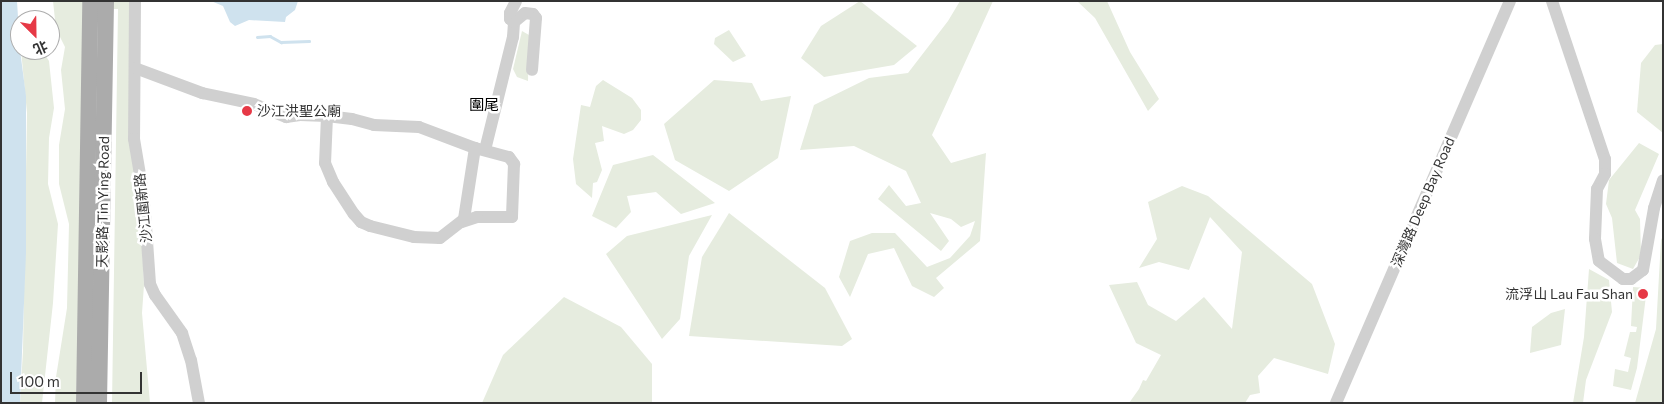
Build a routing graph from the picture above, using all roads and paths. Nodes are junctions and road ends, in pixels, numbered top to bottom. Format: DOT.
graph roads {
  1 [pos="90,1"];
  2 [pos="106,1"];
  3 [pos="135,1"];
  4 [pos="516,1"];
  5 [pos="1510,1"];
  6 [pos="1552,1"];
  7 [pos="514,22"];
  8 [pos="134,68"];
  9 [pos="532,70"];
  10 [pos="327,116"];
  11 [pos="480,149"];
  12 [pos="1663,180"];
  13 [pos="462,222"];
  14 [pos="84,403"];
  15 [pos="99,403"];
  16 [pos="199,403"];
  17 [pos="1336,403"];
  1 -- 14 [label="main road, 天影路 Tin Ying Road"];
  2 -- 15 [label="main road, 天影路 Tin Ying Road"];
  3 -- 8 [label="street, 沙江圍新路"];
  4 -- 7 [label="street"];
  5 -- 17 [label="street, 深灣路 Deep Bay Road"];
  6 -- 12 [label="street"];
  7 -- 9 [label="street"];
  7 -- 11 [label="street"];
  8 -- 10 [label="street"];
  8 -- 16 [label="street, 沙江圍新路"];
  10 -- 11 [label="street"];
  10 -- 13 [label="street"];
  11 -- 13 [label="street"];
  11 -- 13 [label="street"];
}
